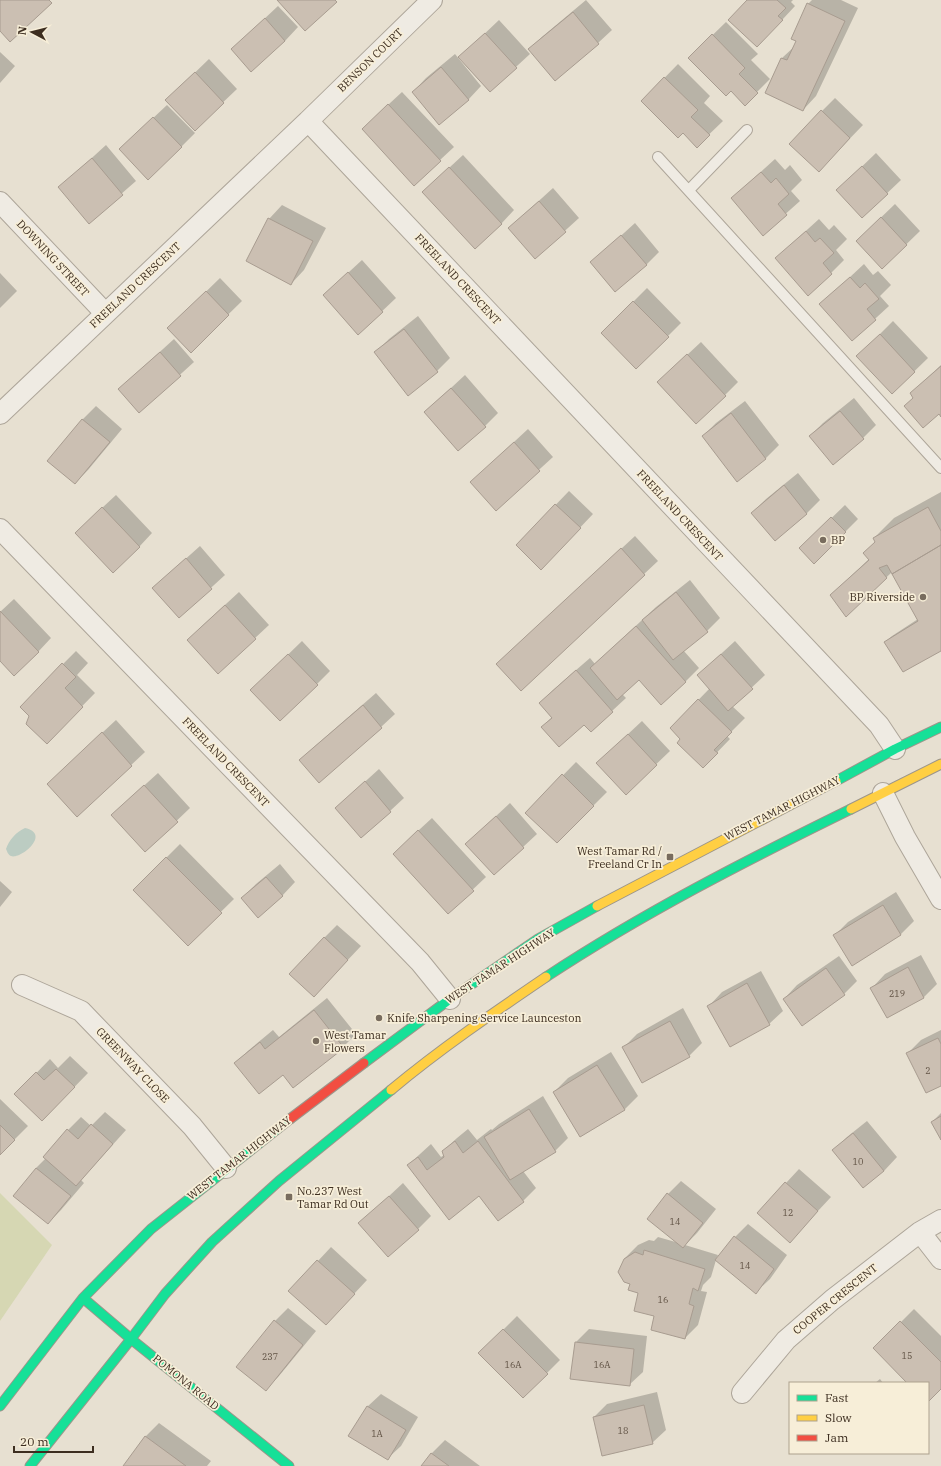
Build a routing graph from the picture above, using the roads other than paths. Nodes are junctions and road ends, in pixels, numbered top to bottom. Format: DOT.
graph roads {
  1 [pos="432,0"];
  2 [pos="308,121"];
  3 [pos="747,130"];
  4 [pos="658,157"];
  5 [pos="689,190"];
  6 [pos="0,202"];
  7 [pos="105,313"];
  8 [pos="0,414"];
  9 [pos="941,468"];
  10 [pos="0,529"];
  11 [pos="941,727"];
  12 [pos="895,749"];
  13 [pos="941,764"];
  14 [pos="883,793"];
  15 [pos="941,899"];
  16 [pos="22,985"];
  17 [pos="450,999"];
  18 [pos="226,1168"];
  19 [pos="941,1220"];
  20 [pos="920,1232"];
  21 [pos="941,1259"];
  22 [pos="84,1298"];
  23 [pos="131,1339"];
  24 [pos="742,1393"];
  25 [pos="0,1406"];
  26 [pos="30,1466"];
  27 [pos="289,1466"];
  1 -- 2 [label="street, BENSON COURT"];
  2 -- 7 [label="street, FREELAND CRESCENT"];
  2 -- 12 [label="street, FREELAND CRESCENT"];
  3 -- 5 [label="lane"];
  4 -- 5 [label="lane"];
  5 -- 9 [label="lane"];
  6 -- 7 [label="street, DOWNING STREET"];
  7 -- 8 [label="street, FREELAND CRESCENT"];
  10 -- 17 [label="street, FREELAND CRESCENT"];
  11 -- 12 [label="main road, WEST TAMAR HIGHWAY"];
  12 -- 17 [label="main road, WEST TAMAR HIGHWAY"];
  13 -- 14 [label="main road"];
  14 -- 15 [label="street"];
  14 -- 23 [label="main road"];
  16 -- 18 [label="street, GREENWAY CLOSE"];
  17 -- 18 [label="main road, WEST TAMAR HIGHWAY"];
  18 -- 22 [label="main road, WEST TAMAR HIGHWAY"];
  19 -- 20 [label="street, COOPER CRESCENT"];
  20 -- 21 [label="street"];
  20 -- 24 [label="street, COOPER CRESCENT"];
  22 -- 23 [label="main road, POMONA ROAD"];
  22 -- 25 [label="main road, WEST TAMAR HIGHWAY"];
  23 -- 26 [label="main road"];
  23 -- 27 [label="main road, POMONA ROAD"];
}
